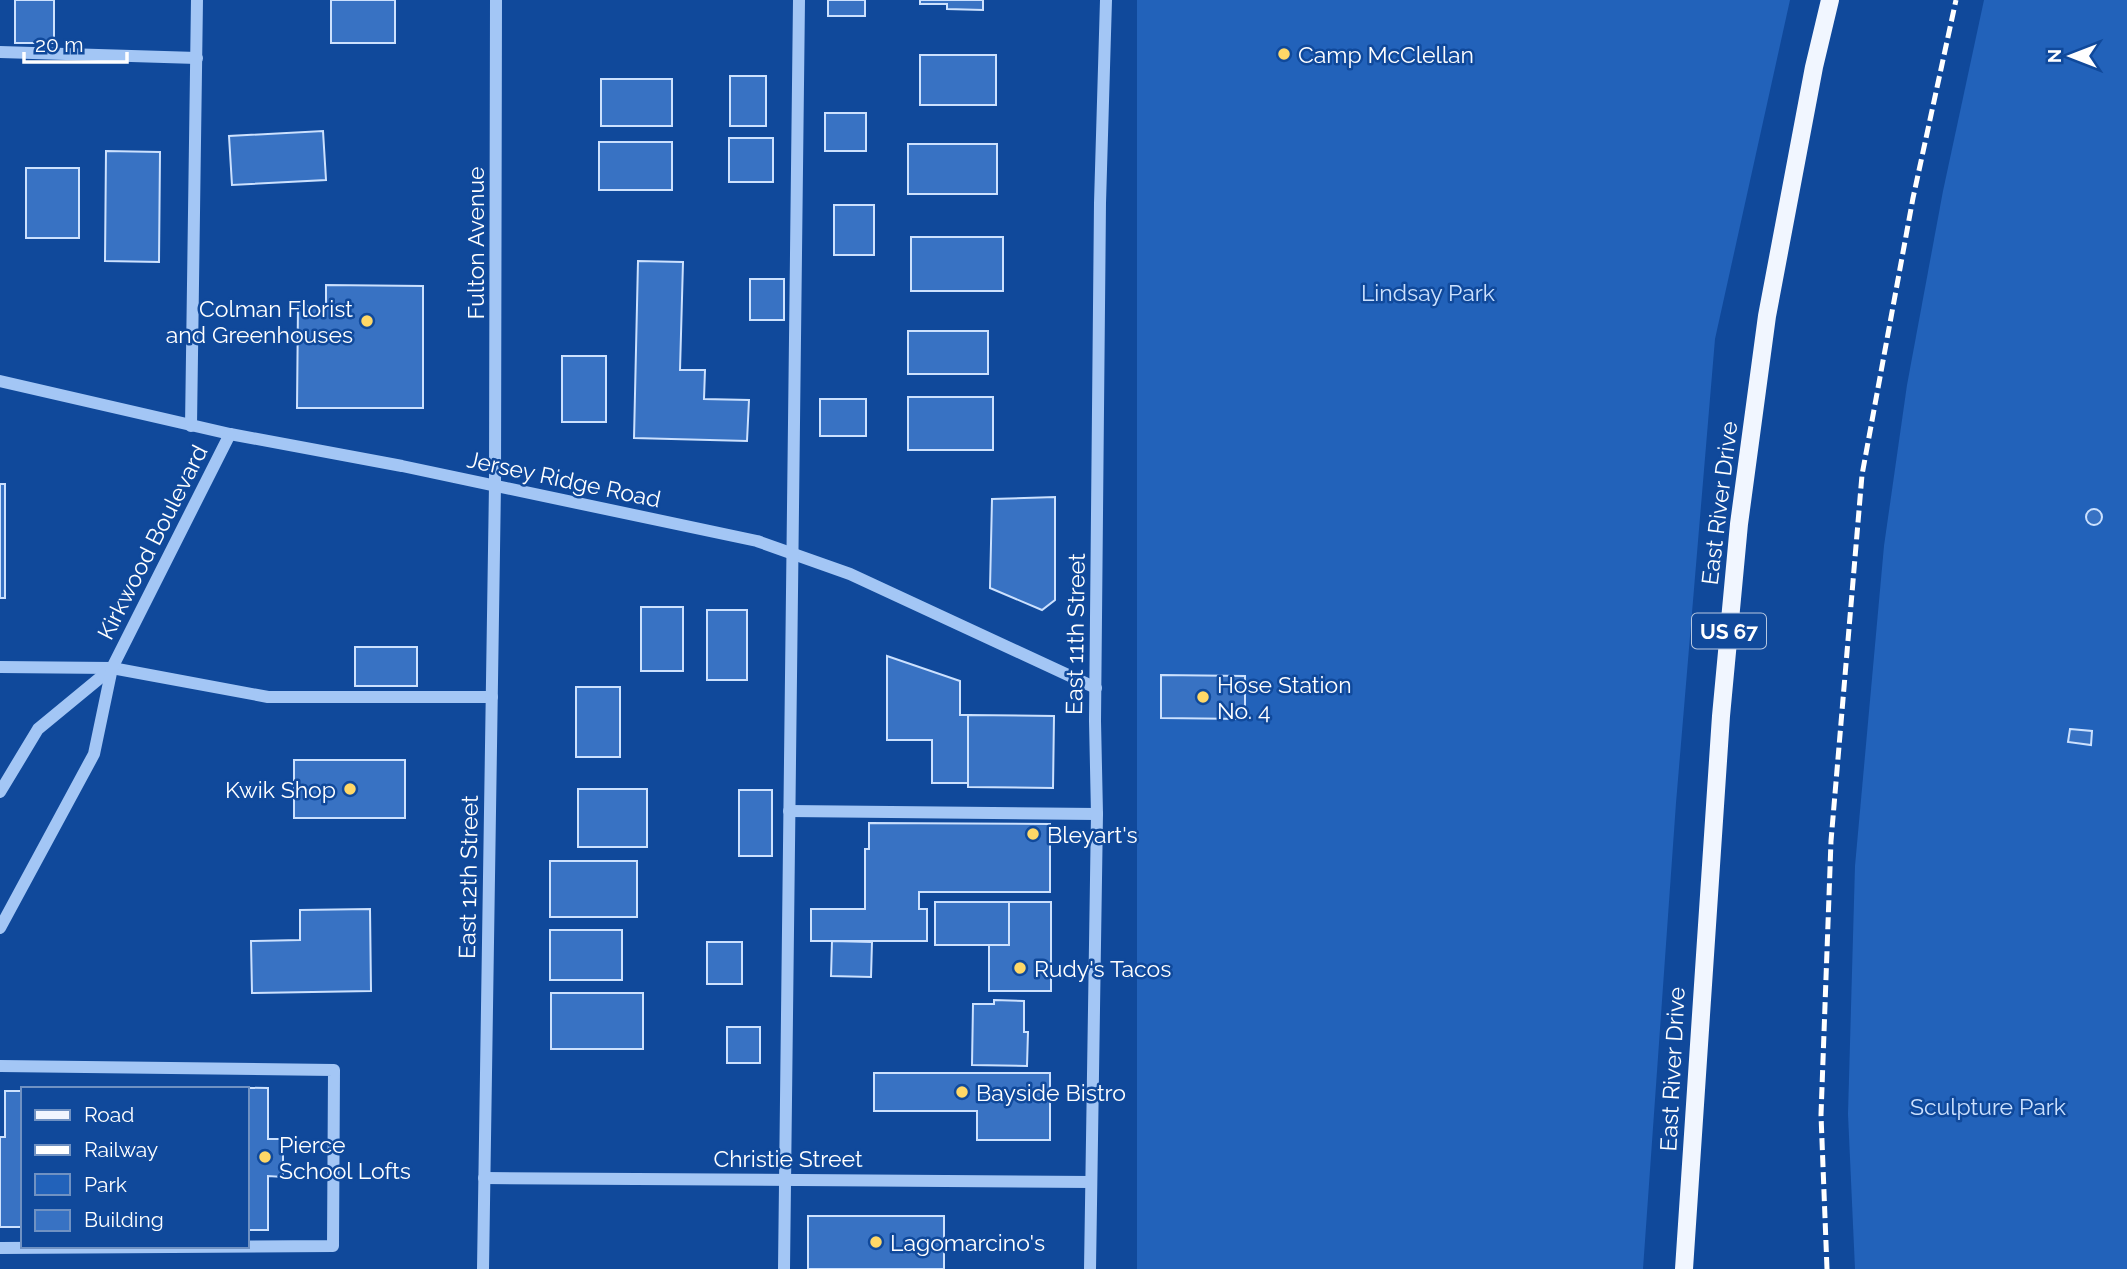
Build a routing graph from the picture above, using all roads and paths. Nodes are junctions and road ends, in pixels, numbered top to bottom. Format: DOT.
graph roads {
  1 [pos="197,0"];
  2 [pos="496,0"];
  3 [pos="799,0"];
  4 [pos="1106,0"];
  5 [pos="1830,0"];
  6 [pos="0,52"];
  7 [pos="197,58"];
  8 [pos="0,381"];
  9 [pos="191,426"];
  10 [pos="230,434"];
  11 [pos="495,485"];
  12 [pos="793,554"];
  13 [pos="0,667"];
  14 [pos="112,668"];
  15 [pos="1096,688"];
  16 [pos="492,697"];
  17 [pos="0,792"];
  18 [pos="789,811"];
  19 [pos="1097,814"];
  20 [pos="0,928"];
  21 [pos="0,1066"];
  22 [pos="484,1178"];
  23 [pos="785,1179"];
  24 [pos="1091,1182"];
  25 [pos="248,1247"];
  26 [pos="0,1248"];
  27 [pos="21,1248"];
  28 [pos="483,1269"];
  29 [pos="784,1269"];
  30 [pos="1090,1269"];
  31 [pos="1684,1269"];
  1 -- 7 [label="street"];
  2 -- 11 [label="street, Fulton Avenue"];
  3 -- 12 [label="street"];
  4 -- 15 [label="street, East 11th Street"];
  5 -- 31 [label="main road, East River Drive / US 67"];
  6 -- 7 [label="street"];
  7 -- 9 [label="street"];
  8 -- 9 [label="street, Jersey Ridge Road"];
  9 -- 10 [label="street, Jersey Ridge Road"];
  10 -- 11 [label="street, Jersey Ridge Road"];
  10 -- 14 [label="street, Kirkwood Boulevard"];
  11 -- 12 [label="street, Jersey Ridge Road"];
  11 -- 16 [label="street, East 12th Street"];
  12 -- 15 [label="street, Jersey Ridge Road"];
  12 -- 18 [label="street"];
  13 -- 14 [label="street"];
  14 -- 16 [label="street"];
  14 -- 17 [label="street, Kirkwood Boulevard"];
  14 -- 20 [label="street, Kirkwood Boulevard"];
  15 -- 19 [label="street, East 11th Street"];
  16 -- 22 [label="street, East 12th Street"];
  18 -- 19 [label="street"];
  18 -- 23 [label="street"];
  19 -- 24 [label="street, East 11th Street"];
  21 -- 25 [label="street"];
  22 -- 23 [label="street, Christie Street"];
  22 -- 28 [label="street, East 12th Street"];
  23 -- 24 [label="street, Christie Street"];
  23 -- 29 [label="street"];
  24 -- 30 [label="street, East 11th Street"];
  26 -- 27 [label="street"];
}
